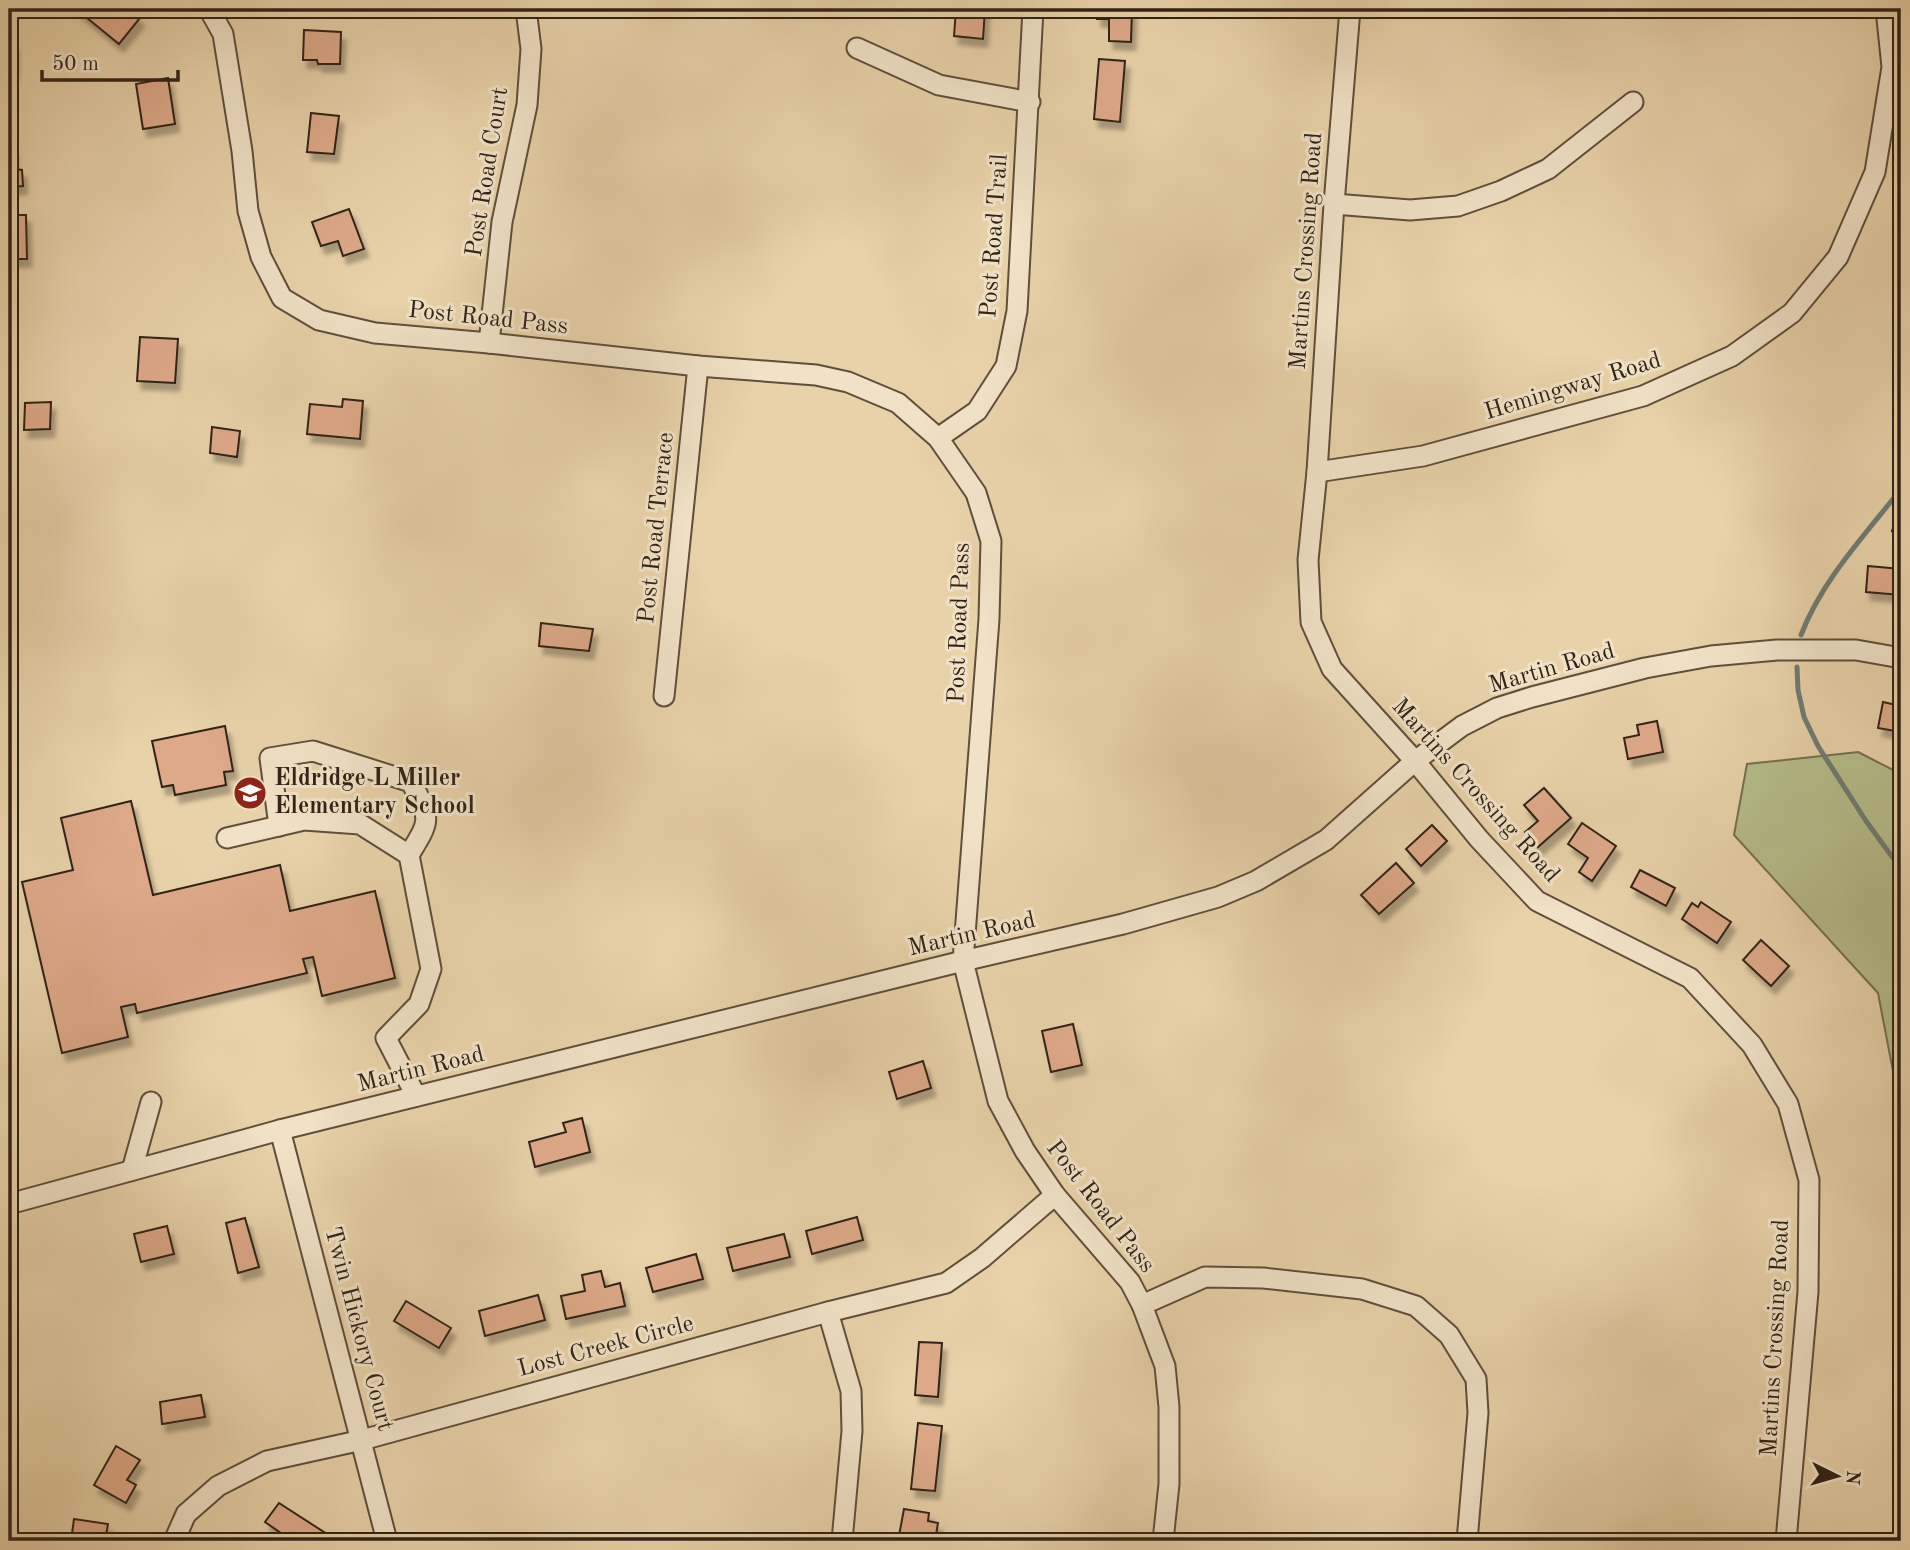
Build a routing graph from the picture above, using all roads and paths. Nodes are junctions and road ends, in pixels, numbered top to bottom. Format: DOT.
graph roads {
  1 [pos="209,9"];
  2 [pos="526,9"];
  3 [pos="1033,9"];
  4 [pos="1350,9"];
  5 [pos="1886,9"];
  6 [pos="857,48"];
  7 [pos="1030,102"];
  8 [pos="1633,102"];
  9 [pos="1334,204"];
  10 [pos="489,343"];
  11 [pos="698,366"];
  12 [pos="938,438"];
  13 [pos="1317,472"];
  14 [pos="1901,658"];
  15 [pos="664,696"];
  16 [pos="1415,761"];
  17 [pos="279,826"];
  18 [pos="227,838"];
  19 [pos="408,855"];
  20 [pos="963,961"];
  21 [pos="416,1097"];
  22 [pos="151,1102"];
  23 [pos="280,1130"];
  24 [pos="132,1170"];
  25 [pos="1055,1195"];
  26 [pos="9,1204"];
  27 [pos="1142,1304"];
  28 [pos="828,1312"];
  29 [pos="362,1440"];
  30 [pos="174,1541"];
  31 [pos="387,1541"];
  32 [pos="842,1541"];
  33 [pos="1163,1541"];
  34 [pos="1467,1541"];
  35 [pos="1786,1541"];
  1 -- 10 [label="street, Post Road Pass"];
  2 -- 10 [label="street, Post Road Court"];
  3 -- 7 [label="street, Post Road Trail"];
  4 -- 9 [label="street, Martins Crossing Road"];
  5 -- 13 [label="street, Hemingway Road"];
  6 -- 7 [label="street"];
  7 -- 12 [label="street, Post Road Trail"];
  8 -- 9 [label="street"];
  9 -- 13 [label="street, Martins Crossing Road"];
  10 -- 11 [label="street, Post Road Pass"];
  11 -- 12 [label="street, Post Road Pass"];
  11 -- 15 [label="street, Post Road Terrace"];
  12 -- 20 [label="street, Post Road Pass"];
  13 -- 16 [label="street, Martins Crossing Road"];
  14 -- 16 [label="street, Martin Road"];
  16 -- 20 [label="street, Martin Road"];
  16 -- 35 [label="street, Martins Crossing Road"];
  17 -- 18 [label="street"];
  17 -- 19 [label="street"];
  17 -- 19 [label="street"];
  19 -- 21 [label="street"];
  20 -- 21 [label="street, Martin Road"];
  20 -- 25 [label="street, Post Road Pass"];
  21 -- 23 [label="street, Martin Road"];
  22 -- 24 [label="street"];
  23 -- 24 [label="street, Martin Road"];
  23 -- 29 [label="street, Twin Hickory Court"];
  24 -- 26 [label="street, Martin Road"];
  25 -- 27 [label="street, Post Road Pass"];
  25 -- 28 [label="street, Lost Creek Circle"];
  27 -- 33 [label="street, Post Road Pass"];
  27 -- 34 [label="street"];
  28 -- 29 [label="street, Lost Creek Circle"];
  28 -- 32 [label="street"];
  29 -- 30 [label="street, Lost Creek Circle"];
  29 -- 31 [label="street, Twin Hickory Court"];
}
